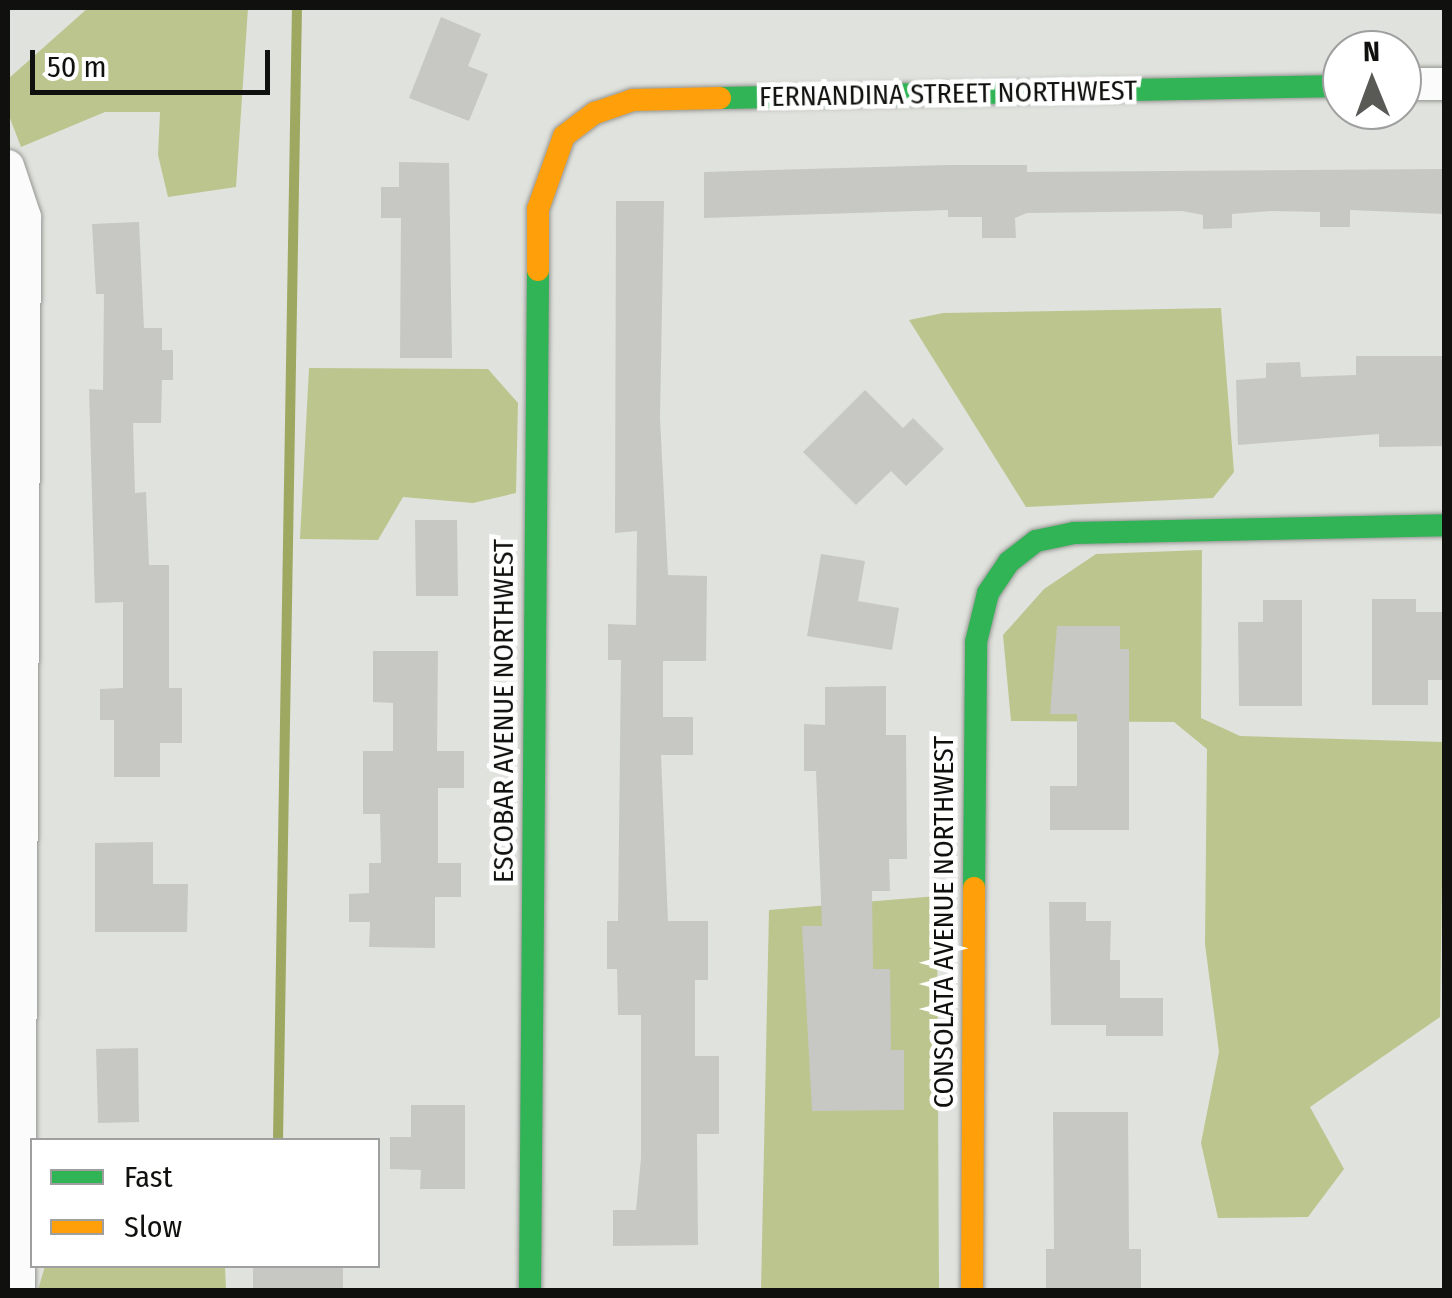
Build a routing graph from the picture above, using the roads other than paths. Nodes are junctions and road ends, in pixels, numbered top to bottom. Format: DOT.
graph roads {
  1 [pos="1322,86"];
  2 [pos="564,136"];
  3 [pos="8,166"];
  4 [pos="1444,525"];
  5 [pos="15,549"];
  6 [pos="13,992"];
  7 [pos="19,1290"];
  8 [pos="530,1290"];
  9 [pos="972,1290"];
  1 -- 2 [label="street, FERNANDINA STREET NORTHWEST"];
  2 -- 8 [label="street, ESCOBAR AVENUE NORTHWEST"];
  3 -- 5 [label="street"];
  4 -- 9 [label="street, CONSOLATA AVENUE NORTHWEST"];
  5 -- 6 [label="street"];
  6 -- 7 [label="street"];
}
